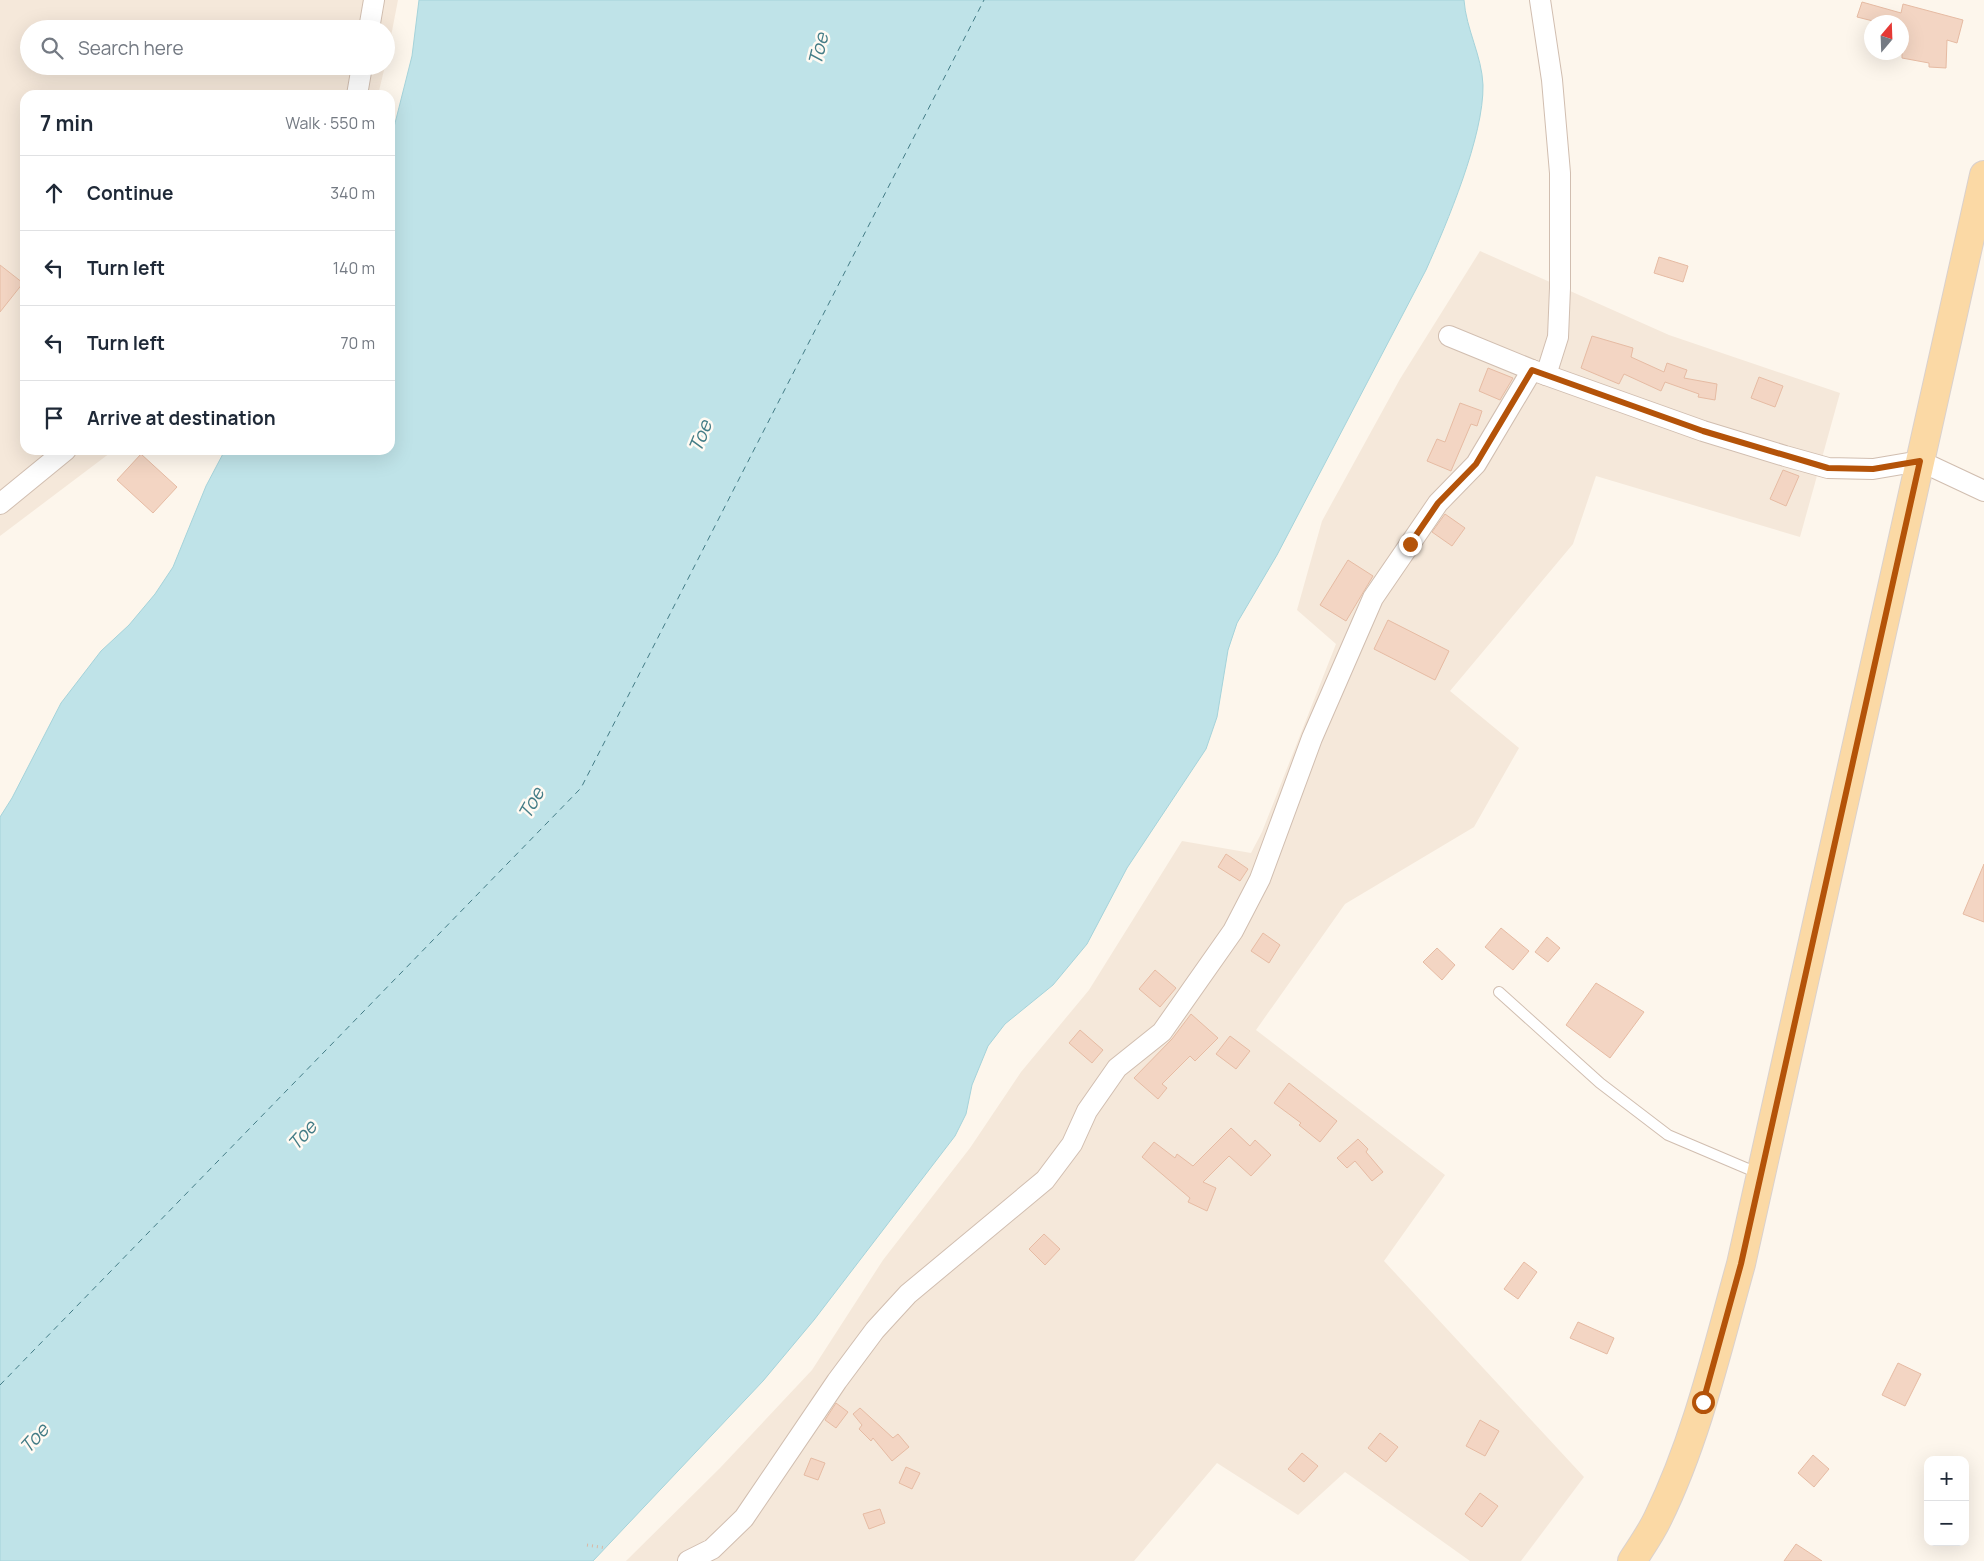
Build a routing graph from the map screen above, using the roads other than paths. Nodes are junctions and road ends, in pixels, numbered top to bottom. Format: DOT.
graph roads {
  1 [pos="374,0"];
  2 [pos="1540,0"];
  3 [pos="371,20"];
  4 [pos="360,75"];
  5 [pos="358,90"];
  6 [pos="1984,175"];
  7 [pos="1449,336"];
  8 [pos="1539,373"];
  9 [pos="60,455"];
  10 [pos="1920,461"];
  11 [pos="1984,490"];
  12 [pos="0,504"];
  13 [pos="1499,992"];
  14 [pos="1761,1174"];
  15 [pos="688,1561"];
  16 [pos="1632,1561"];
  1 -- 3 [label="street"];
  2 -- 8 [label="street"];
  4 -- 5 [label="street"];
  6 -- 10 [label="main road"];
  7 -- 8 [label="street"];
  8 -- 10 [label="street"];
  8 -- 15 [label="street"];
  9 -- 12 [label="street"];
  10 -- 11 [label="street"];
  10 -- 14 [label="main road"];
  13 -- 14 [label="lane"];
  14 -- 16 [label="main road"];
}
